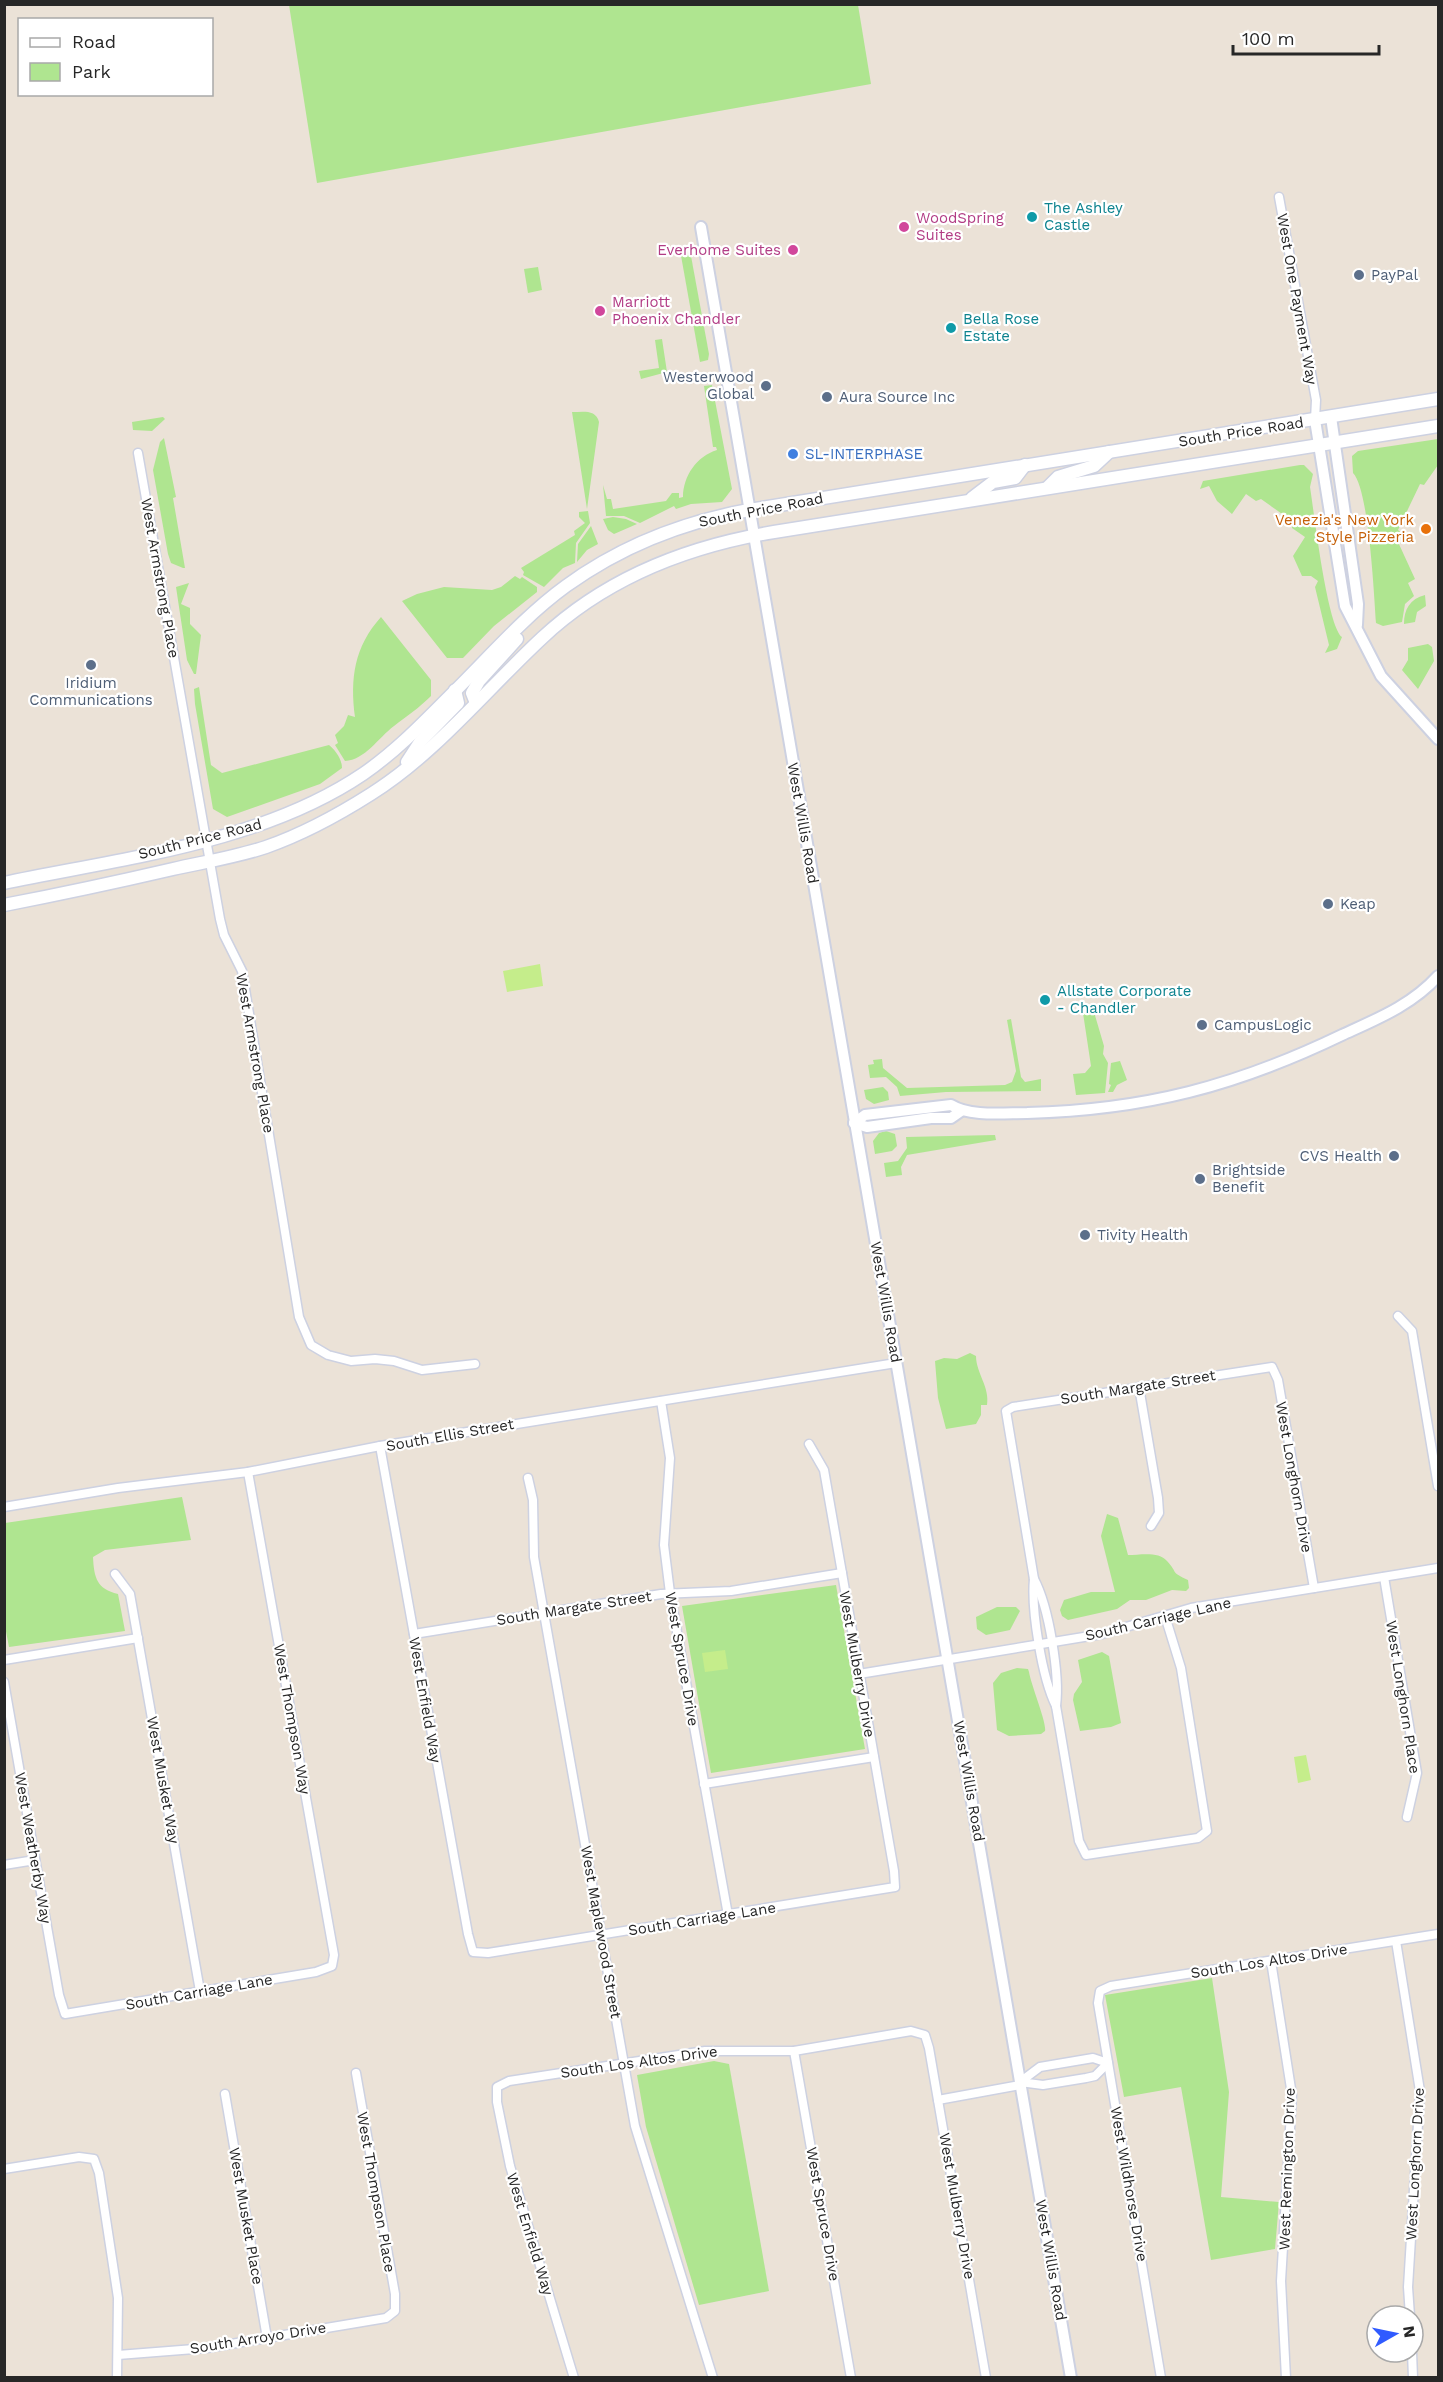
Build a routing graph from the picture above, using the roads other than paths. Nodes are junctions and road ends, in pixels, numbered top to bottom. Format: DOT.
graph roads {
  1 [pos="1279,197"];
  2 [pos="701,227"];
  3 [pos="1438,399"];
  4 [pos="1316,400"];
  5 [pos="1331,417"];
  6 [pos="1315,420"];
  7 [pos="1438,426"];
  8 [pos="1335,442"];
  9 [pos="1319,445"];
  10 [pos="1109,452"];
  11 [pos="138,453"];
  12 [pos="1025,465"];
  13 [pos="1047,488"];
  14 [pos="968,500"];
  15 [pos="749,510"];
  16 [pos="753,535"];
  17 [pos="534,613"];
  18 [pos="1357,626"];
  19 [pos="455,690"];
  20 [pos="476,703"];
  21 [pos="1438,740"];
  22 [pos="400,772"];
  23 [pos="205,840"];
  24 [pos="209,861"];
  25 [pos="4,883"];
  26 [pos="4,905"];
  27 [pos="1438,976"];
  28 [pos="854,1123"];
  29 [pos="1398,1316"];
  30 [pos="896,1363"];
  31 [pos="475,1364"];
  32 [pos="1272,1367"];
  33 [pos="1139,1387"];
  34 [pos="661,1401"];
  35 [pos="809,1444"];
  36 [pos="380,1446"];
  37 [pos="248,1472"];
  38 [pos="528,1478"];
  39 [pos="1438,1486"];
  40 [pos="4,1507"];
  41 [pos="1151,1526"];
  42 [pos="1438,1568"];
  43 [pos="842,1573"];
  44 [pos="116,1574"];
  45 [pos="1384,1577"];
  46 [pos="1034,1579"];
  47 [pos="1314,1588"];
  48 [pos="670,1593"];
  49 [pos="544,1612"];
  50 [pos="1165,1616"];
  51 [pos="414,1634"];
  52 [pos="138,1638"];
  53 [pos="1050,1642"];
  54 [pos="1041,1644"];
  55 [pos="948,1658"];
  56 [pos="4,1660"];
  57 [pos="859,1674"];
  58 [pos="4,1682"];
  59 [pos="1056,1706"];
  60 [pos="874,1757"];
  61 [pos="704,1784"];
  62 [pos="1407,1817"];
  63 [pos="35,1860"];
  64 [pos="4,1866"];
  65 [pos="895,1887"];
  66 [pos="728,1915"];
  67 [pos="602,1934"];
  68 [pos="1438,1934"];
  69 [pos="1396,1941"];
  70 [pos="473,1952"];
  71 [pos="1271,1961"];
  72 [pos="332,1966"];
  73 [pos="1100,1990"];
  74 [pos="200,1991"];
  75 [pos="65,2014"];
  76 [pos="925,2035"];
  77 [pos="794,2051"];
  78 [pos="623,2063"];
  79 [pos="1108,2063"];
  80 [pos="356,2073"];
  81 [pos="1020,2084"];
  82 [pos="497,2087"];
  83 [pos="225,2094"];
  84 [pos="938,2100"];
  85 [pos="4,2169"];
  86 [pos="1409,2304"];
  87 [pos="395,2311"];
  88 [pos="267,2338"];
  89 [pos="118,2355"];
  90 [pos="117,2378"];
  91 [pos="574,2378"];
  92 [pos="713,2378"];
  93 [pos="851,2378"];
  94 [pos="986,2378"];
  95 [pos="1071,2378"];
  96 [pos="1161,2378"];
  97 [pos="1286,2378"];
  1 -- 4 [label="street, West One Payment Way"];
  2 -- 15 [label="street, West Willis Road"];
  3 -- 5 [label="main road, South Price Road"];
  4 -- 5 [label="street, West One Payment Way"];
  4 -- 6 [label="street, West One Payment Way"];
  5 -- 6 [label="main road, South Price Road"];
  5 -- 8 [label="street"];
  6 -- 9 [label="street"];
  6 -- 10 [label="main road, South Price Road"];
  7 -- 8 [label="main road, South Price Road"];
  8 -- 9 [label="main road, South Price Road"];
  8 -- 18 [label="street"];
  9 -- 13 [label="main road, South Price Road"];
  9 -- 18 [label="street"];
  10 -- 12 [label="main road, South Price Road"];
  10 -- 13 [label="main road"];
  11 -- 23 [label="street, West Armstrong Place"];
  12 -- 14 [label="main road"];
  12 -- 15 [label="main road, South Price Road"];
  13 -- 14 [label="main road, South Price Road"];
  14 -- 16 [label="main road, South Price Road"];
  15 -- 16 [label="street, West Willis Road"];
  15 -- 17 [label="main road, South Price Road"];
  16 -- 20 [label="main road, South Price Road"];
  16 -- 28 [label="street, West Willis Road"];
  17 -- 19 [label="main road, South Price Road"];
  17 -- 20 [label="main road"];
  18 -- 21 [label="street"];
  19 -- 22 [label="main road"];
  19 -- 23 [label="main road, South Price Road"];
  20 -- 22 [label="main road, South Price Road"];
  22 -- 24 [label="main road, South Price Road"];
  23 -- 24 [label="street, West Armstrong Place"];
  23 -- 25 [label="main road, South Price Road"];
  24 -- 26 [label="main road, South Price Road"];
  24 -- 31 [label="street, West Armstrong Place"];
  27 -- 28 [label="street"];
  28 -- 30 [label="street, West Willis Road"];
  29 -- 39 [label="street"];
  30 -- 34 [label="street, South Ellis Street"];
  30 -- 55 [label="street, West Willis Road"];
  32 -- 33 [label="street, South Margate Street"];
  32 -- 47 [label="street, West Longhorn Drive"];
  33 -- 41 [label="street"];
  33 -- 46 [label="street, South Margate Street"];
  34 -- 36 [label="street, South Ellis Street"];
  34 -- 48 [label="street, West Spruce Drive"];
  35 -- 43 [label="street, West Mulberry Drive"];
  36 -- 37 [label="street, South Ellis Street"];
  36 -- 51 [label="street, West Enfield Way"];
  37 -- 40 [label="street, South Ellis Street"];
  37 -- 72 [label="street, West Thompson Way"];
  38 -- 49 [label="street, West Maplewood Street"];
  42 -- 45 [label="street, South Carriage Lane"];
  43 -- 48 [label="street, South Margate Street"];
  43 -- 57 [label="street, West Mulberry Drive"];
  44 -- 52 [label="street, West Musket Way"];
  45 -- 47 [label="street, South Carriage Lane"];
  45 -- 62 [label="street, West Longhorn Place"];
  46 -- 53 [label="street"];
  46 -- 54 [label="street"];
  47 -- 50 [label="street, South Carriage Lane"];
  48 -- 49 [label="street, South Margate Street"];
  48 -- 61 [label="street, West Spruce Drive"];
  49 -- 51 [label="street, South Margate Street"];
  49 -- 67 [label="street, West Maplewood Street"];
  50 -- 53 [label="street, South Carriage Lane"];
  50 -- 59 [label="street"];
  51 -- 70 [label="street, West Enfield Way"];
  52 -- 56 [label="street"];
  52 -- 74 [label="street, West Musket Way"];
  53 -- 54 [label="street, South Carriage Lane"];
  53 -- 59 [label="street"];
  54 -- 55 [label="street, South Carriage Lane"];
  54 -- 59 [label="street"];
  55 -- 57 [label="street, South Carriage Lane"];
  55 -- 81 [label="street, West Willis Road"];
  57 -- 60 [label="street, West Mulberry Drive"];
  58 -- 63 [label="street, West Weatherby Way"];
  60 -- 61 [label="street"];
  60 -- 65 [label="street, West Mulberry Drive"];
  61 -- 66 [label="street, West Spruce Drive"];
  63 -- 64 [label="street"];
  63 -- 75 [label="street, West Weatherby Way"];
  65 -- 66 [label="street, South Carriage Lane"];
  66 -- 67 [label="street, South Carriage Lane"];
  67 -- 70 [label="street, South Carriage Lane"];
  67 -- 78 [label="street, West Maplewood Street"];
  68 -- 69 [label="street, South Los Altos Drive"];
  69 -- 71 [label="street, South Los Altos Drive"];
  69 -- 86 [label="street, West Longhorn Drive"];
  71 -- 73 [label="street, South Los Altos Drive"];
  71 -- 97 [label="street, West Remington Drive"];
  72 -- 74 [label="street, South Carriage Lane"];
  73 -- 79 [label="street, West Wildhorse Drive"];
  74 -- 75 [label="street, South Carriage Lane"];
  76 -- 77 [label="street, South Los Altos Drive"];
  76 -- 84 [label="street, West Mulberry Drive"];
  77 -- 78 [label="street, South Los Altos Drive"];
  77 -- 93 [label="street, West Spruce Drive"];
  78 -- 82 [label="street, South Los Altos Drive"];
  78 -- 92 [label="street, West Maplewood Street"];
  79 -- 81 [label="street"];
  79 -- 81 [label="street"];
  79 -- 96 [label="street, West Wildhorse Drive"];
  80 -- 87 [label="street, West Thompson Place"];
  81 -- 84 [label="street"];
  81 -- 95 [label="street, West Willis Road"];
  82 -- 91 [label="street, West Enfield Way"];
  83 -- 88 [label="street, West Musket Place"];
  84 -- 94 [label="street, West Mulberry Drive"];
  85 -- 89 [label="street"];
  87 -- 88 [label="street, South Arroyo Drive"];
  88 -- 89 [label="street, South Arroyo Drive"];
  89 -- 90 [label="street"];
}
